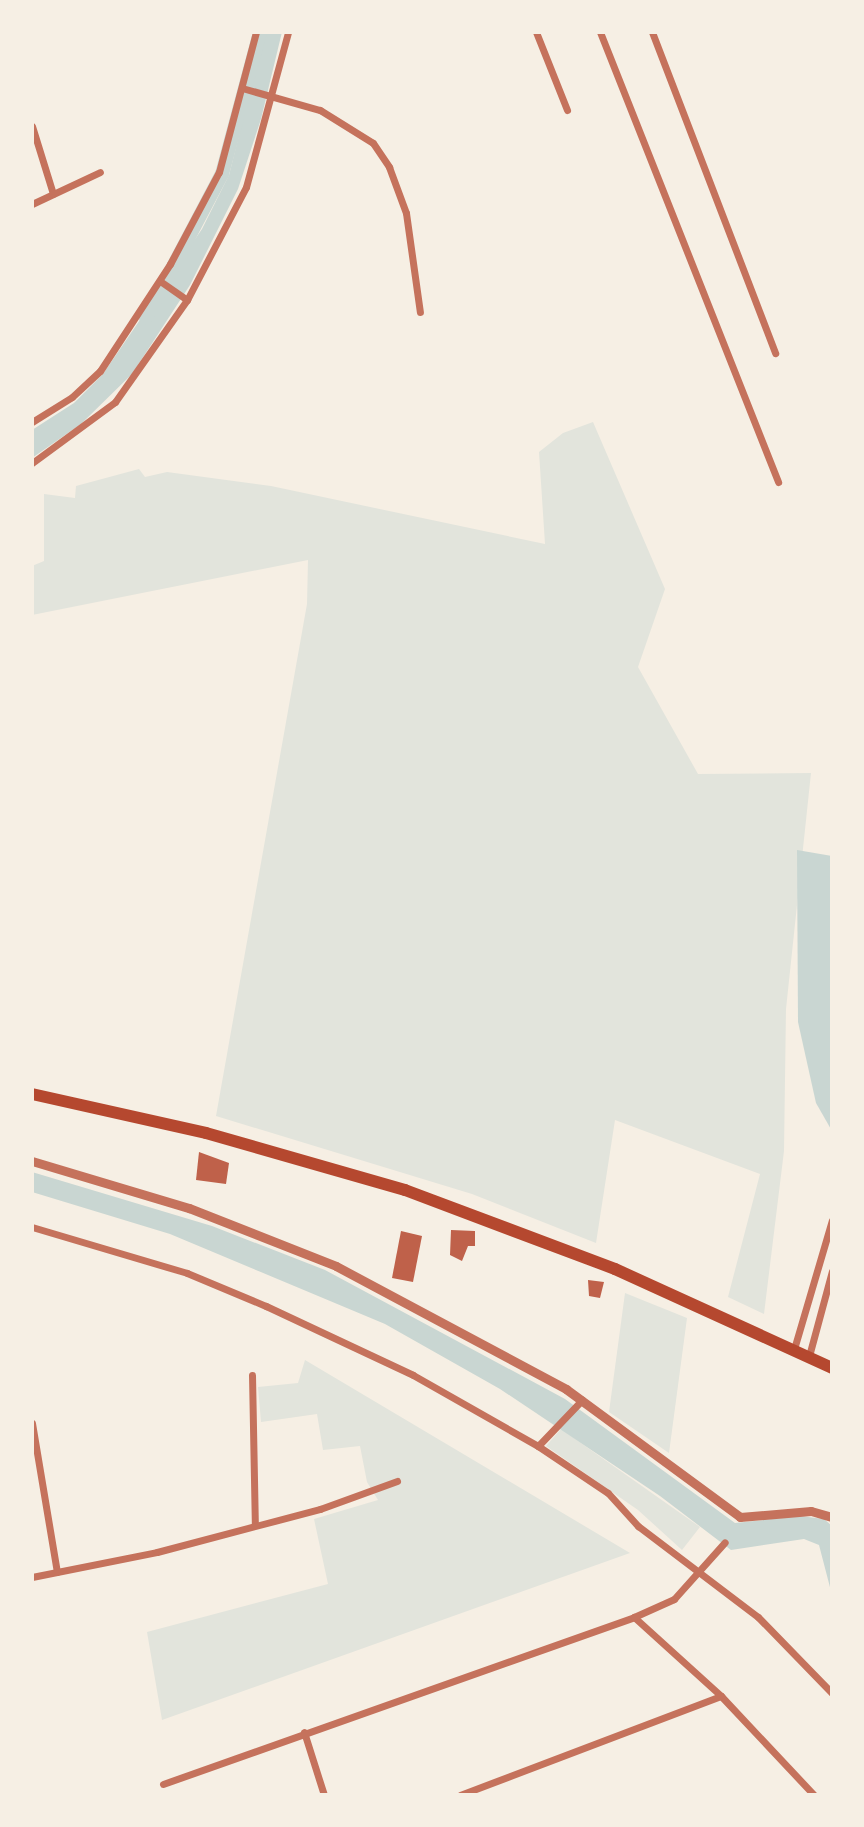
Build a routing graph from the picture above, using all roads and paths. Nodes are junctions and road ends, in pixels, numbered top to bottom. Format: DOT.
graph roads {
  1 [pos="256,32"];
  2 [pos="288,32"];
  3 [pos="536,32"];
  4 [pos="600,32"];
  5 [pos="652,32"];
  6 [pos="242,88"];
  7 [pos="270,95"];
  8 [pos="567,110"];
  9 [pos="32,126"];
  10 [pos="100,172"];
  11 [pos="53,194"];
  12 [pos="32,204"];
  13 [pos="163,284"];
  14 [pos="185,298"];
  15 [pos="420,312"];
  16 [pos="775,353"];
  17 [pos="32,422"];
  18 [pos="32,463"];
  19 [pos="778,482"];
  20 [pos="32,1094"];
  21 [pos="32,1161"];
  22 [pos="832,1220"];
  23 [pos="32,1227"];
  24 [pos="832,1271"];
  25 [pos="794,1349"];
  26 [pos="809,1356"];
  27 [pos="832,1368"];
  28 [pos="252,1375"];
  29 [pos="578,1403"];
  30 [pos="32,1423"];
  31 [pos="538,1446"];
  32 [pos="397,1481"];
  33 [pos="832,1517"];
  34 [pos="255,1525"];
  35 [pos="725,1542"];
  36 [pos="57,1572"];
  37 [pos="700,1574"];
  38 [pos="32,1577"];
  39 [pos="634,1617"];
  40 [pos="832,1693"];
  41 [pos="721,1696"];
  42 [pos="304,1732"];
  43 [pos="163,1784"];
  44 [pos="324,1795"];
  45 [pos="460,1795"];
  46 [pos="814,1795"];
  1 -- 6 [label="street"];
  2 -- 7 [label="street"];
  3 -- 8 [label="street"];
  4 -- 19 [label="street"];
  5 -- 16 [label="street"];
  6 -- 7 [label="street"];
  6 -- 13 [label="street"];
  7 -- 14 [label="street"];
  7 -- 15 [label="street"];
  9 -- 11 [label="street"];
  10 -- 11 [label="street"];
  11 -- 12 [label="street"];
  13 -- 14 [label="street"];
  13 -- 17 [label="street"];
  14 -- 18 [label="street"];
  20 -- 25 [label="highway"];
  21 -- 29 [label="street"];
  22 -- 25 [label="street"];
  23 -- 31 [label="street"];
  24 -- 26 [label="street"];
  25 -- 26 [label="highway"];
  26 -- 27 [label="highway"];
  28 -- 34 [label="street"];
  29 -- 31 [label="street"];
  29 -- 33 [label="street"];
  30 -- 36 [label="street"];
  31 -- 37 [label="street"];
  32 -- 34 [label="street"];
  34 -- 36 [label="street"];
  35 -- 37 [label="street"];
  36 -- 38 [label="street"];
  37 -- 39 [label="street"];
  37 -- 40 [label="street"];
  39 -- 41 [label="street"];
  39 -- 42 [label="street"];
  41 -- 45 [label="street"];
  41 -- 46 [label="street"];
  42 -- 43 [label="street"];
  42 -- 44 [label="street"];
}
